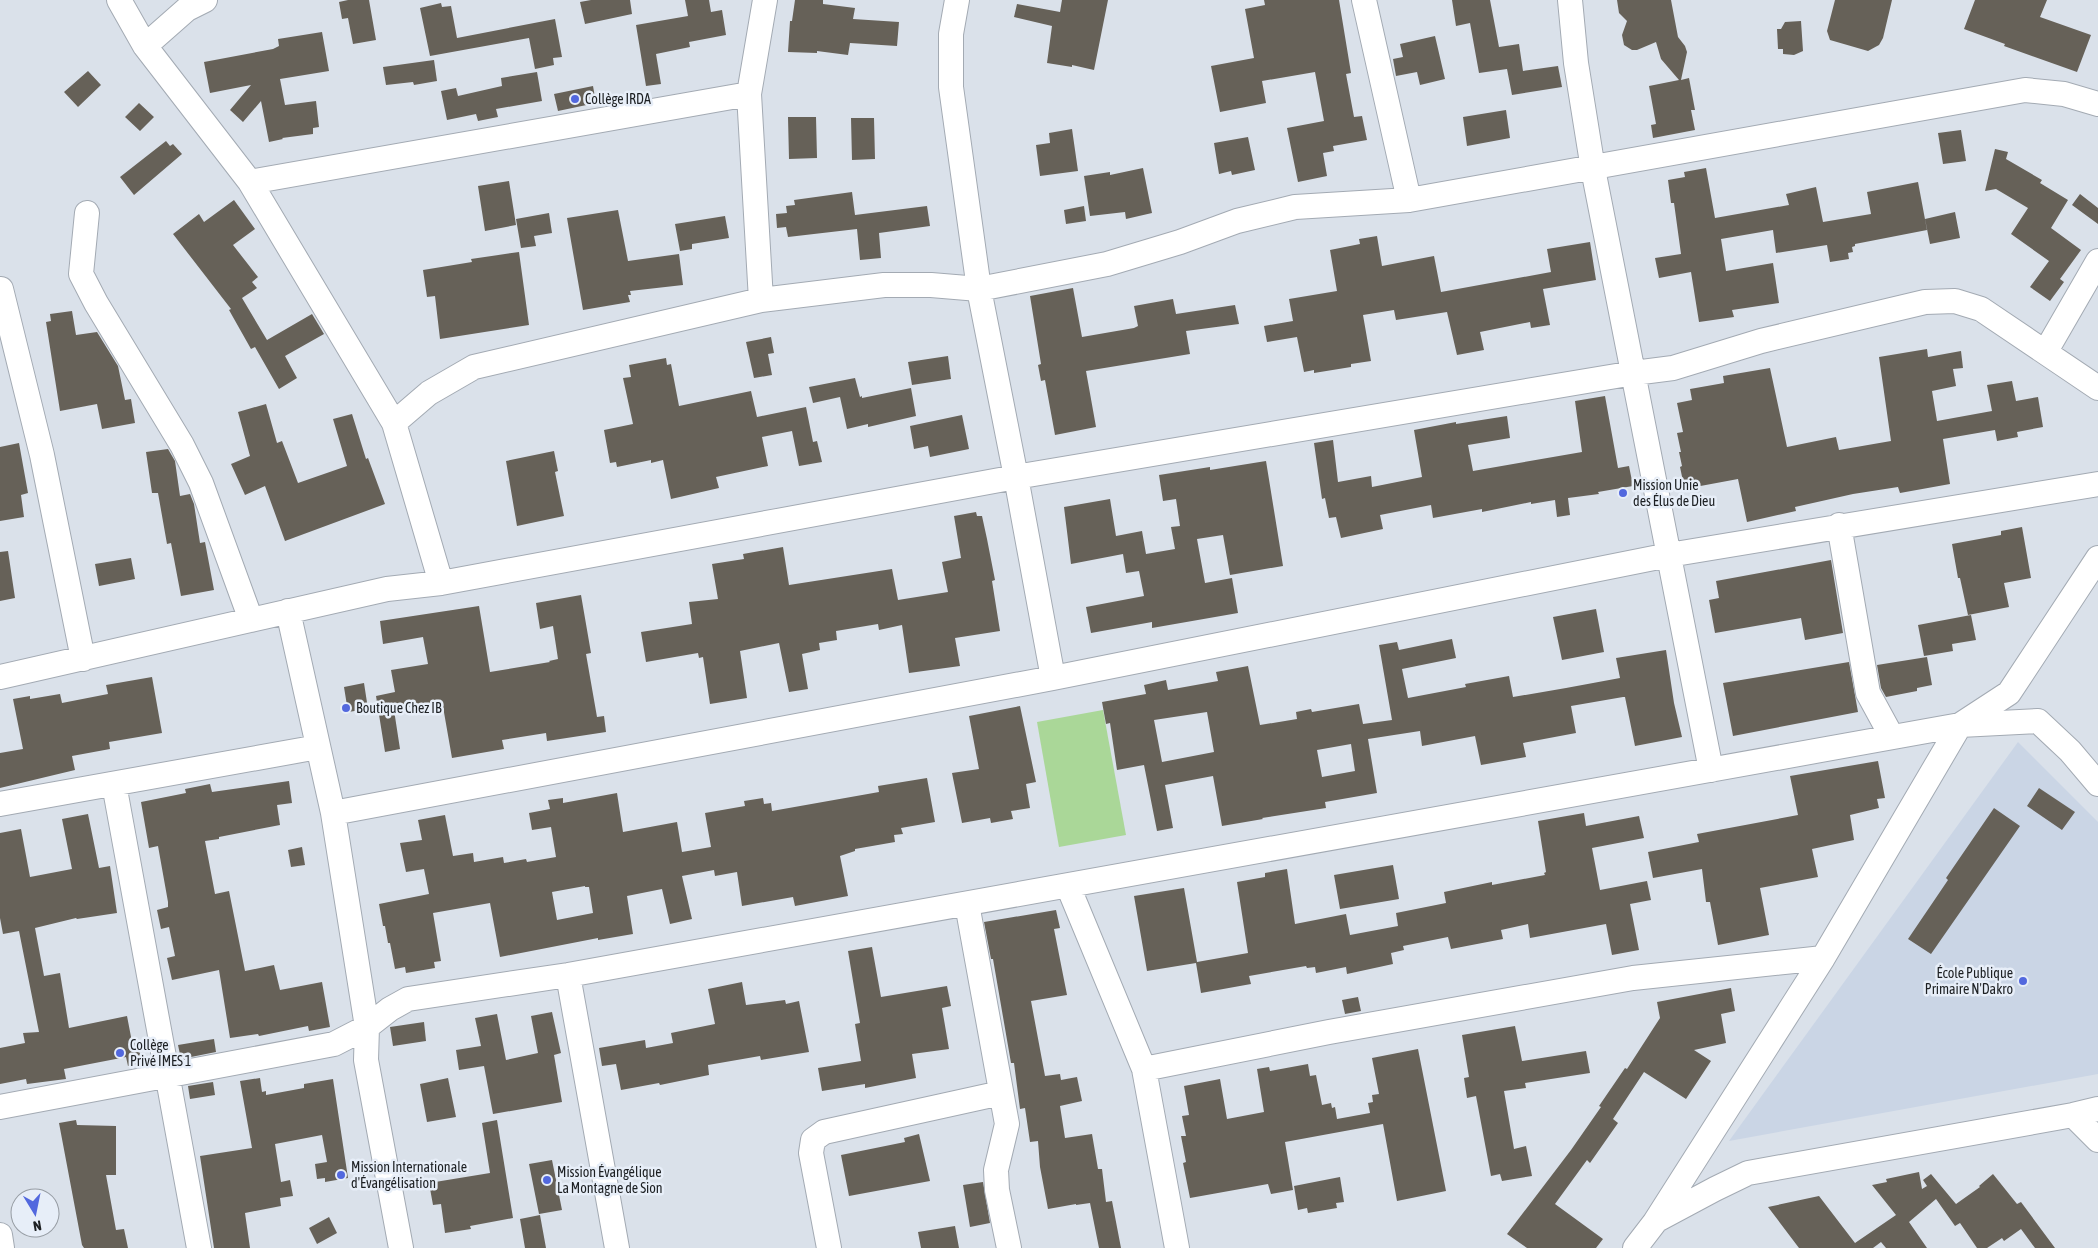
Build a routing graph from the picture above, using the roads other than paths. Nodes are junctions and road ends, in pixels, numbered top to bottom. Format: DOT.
graph roads {
  1 [pos="119,0"];
  2 [pos="205,0"];
  3 [pos="765,0"];
  4 [pos="957,0"];
  5 [pos="1364,0"];
  6 [pos="1570,0"];
  7 [pos="145,46"];
  8 [pos="749,94"];
  9 [pos="2098,104"];
  10 [pos="1593,169"];
  11 [pos="250,182"];
  12 [pos="1409,200"];
  13 [pos="87,213"];
  14 [pos="2098,261"];
  15 [pos="1,289"];
  16 [pos="979,289"];
  17 [pos="760,300"];
  18 [pos="2046,351"];
  19 [pos="1634,373"];
  20 [pos="2098,388"];
  21 [pos="394,423"];
  22 [pos="1016,476"];
  23 [pos="2098,484"];
  24 [pos="1839,525"];
  25 [pos="1669,554"];
  26 [pos="2098,558"];
  27 [pos="441,583"];
  28 [pos="288,611"];
  29 [pos="251,620"];
  30 [pos="84,659"];
  31 [pos="0,677"];
  32 [pos="1053,678"];
  33 [pos="1960,725"];
  34 [pos="1892,738"];
  35 [pos="318,746"];
  36 [pos="1711,770"];
  37 [pos="114,784"];
  38 [pos="2098,784"];
  39 [pos="0,804"];
  40 [pos="333,813"];
  41 [pos="1068,886"];
  42 [pos="967,904"];
  43 [pos="1823,958"];
  44 [pos="568,976"];
  45 [pos="367,1027"];
  46 [pos="1144,1070"];
  47 [pos="168,1075"];
  48 [pos="1001,1093"];
  49 [pos="0,1107"];
  50 [pos="2098,1109"];
  51 [pos="2073,1115"];
  52 [pos="2098,1140"];
  53 [pos="1655,1222"];
  54 [pos="0,1235"];
  55 [pos="2,1248"];
  56 [pos="199,1248"];
  57 [pos="401,1248"];
  58 [pos="617,1248"];
  59 [pos="828,1248"];
  60 [pos="1009,1248"];
  61 [pos="1177,1248"];
  62 [pos="1635,1248"];
  1 -- 7 [label="street"];
  2 -- 7 [label="street"];
  3 -- 8 [label="street"];
  4 -- 16 [label="street"];
  5 -- 12 [label="street"];
  6 -- 10 [label="street"];
  7 -- 11 [label="street"];
  8 -- 11 [label="street"];
  8 -- 17 [label="street"];
  9 -- 10 [label="street"];
  10 -- 12 [label="street"];
  10 -- 19 [label="street"];
  11 -- 21 [label="street"];
  12 -- 16 [label="street"];
  13 -- 29 [label="street"];
  14 -- 18 [label="street"];
  15 -- 30 [label="street"];
  16 -- 17 [label="street"];
  16 -- 22 [label="street"];
  17 -- 21 [label="street"];
  18 -- 19 [label="street"];
  18 -- 20 [label="street"];
  19 -- 22 [label="street"];
  19 -- 25 [label="street"];
  21 -- 27 [label="street"];
  22 -- 27 [label="street"];
  22 -- 32 [label="street"];
  23 -- 24 [label="street"];
  24 -- 25 [label="street"];
  24 -- 34 [label="street"];
  25 -- 32 [label="street"];
  25 -- 36 [label="street"];
  26 -- 33 [label="street"];
  27 -- 28 [label="street"];
  28 -- 29 [label="street"];
  28 -- 35 [label="street"];
  29 -- 30 [label="street"];
  30 -- 31 [label="street"];
  32 -- 40 [label="street"];
  33 -- 34 [label="street"];
  33 -- 38 [label="street"];
  33 -- 43 [label="street"];
  34 -- 36 [label="street"];
  35 -- 37 [label="street"];
  35 -- 40 [label="street"];
  36 -- 41 [label="street"];
  37 -- 39 [label="street"];
  37 -- 47 [label="street"];
  40 -- 45 [label="street"];
  41 -- 42 [label="street"];
  41 -- 46 [label="street"];
  42 -- 44 [label="street"];
  42 -- 48 [label="street"];
  43 -- 46 [label="street"];
  43 -- 53 [label="street"];
  44 -- 45 [label="street"];
  44 -- 58 [label="street"];
  45 -- 47 [label="street"];
  45 -- 57 [label="street"];
  46 -- 61 [label="street"];
  47 -- 49 [label="street"];
  47 -- 56 [label="street"];
  48 -- 59 [label="street"];
  48 -- 60 [label="street"];
  50 -- 51 [label="street"];
  51 -- 52 [label="street"];
  51 -- 53 [label="street"];
  53 -- 62 [label="street"];
  54 -- 55 [label="street"];
}
